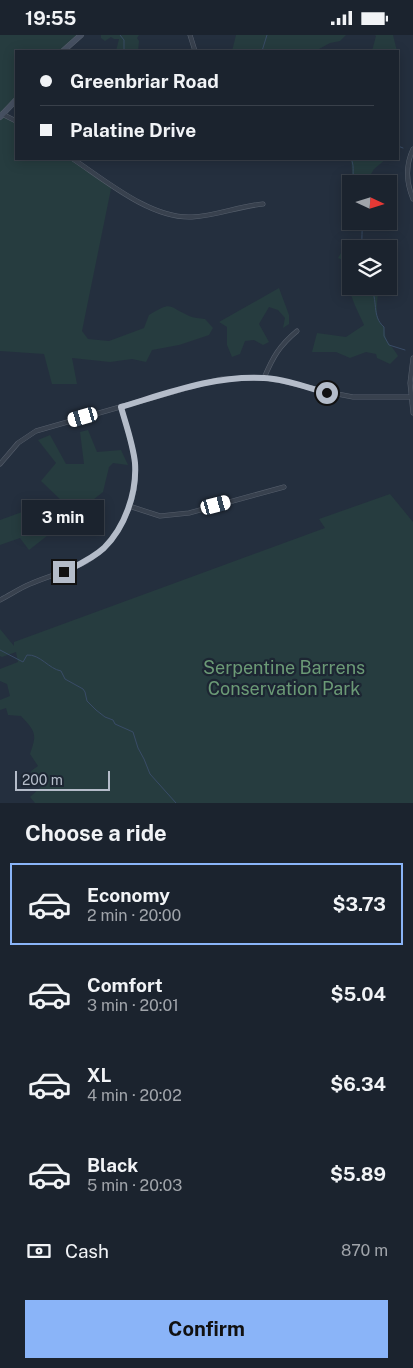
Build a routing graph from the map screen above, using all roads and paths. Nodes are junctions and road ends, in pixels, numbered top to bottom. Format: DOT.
graph roads {
  1 [pos="80,35"];
  2 [pos="190,35"];
  3 [pos="65,50"];
  4 [pos="195,50"];
  5 [pos="15,101"];
  6 [pos="1,115"];
  7 [pos="15,121"];
  8 [pos="413,149"];
  9 [pos="75,160"];
  10 [pos="413,199"];
  11 [pos="263,204"];
  12 [pos="297,331"];
  13 [pos="413,358"];
  14 [pos="264,378"];
  15 [pos="411,397"];
  16 [pos="121,407"];
  17 [pos="413,413"];
  18 [pos="0,464"];
  19 [pos="284,487"];
  20 [pos="129,506"];
  21 [pos="0,600"];
  1 -- 3 [label="main road"];
  2 -- 4 [label="street"];
  5 -- 6 [label="main road"];
  6 -- 7 [label="street"];
  8 -- 10 [label="street"];
  9 -- 11 [label="street"];
  12 -- 14 [label="street"];
  13 -- 15 [label="street"];
  14 -- 15 [label="street"];
  14 -- 16 [label="street"];
  15 -- 17 [label="street"];
  16 -- 18 [label="street"];
  16 -- 20 [label="street"];
  19 -- 20 [label="street"];
  20 -- 21 [label="street"];
}
